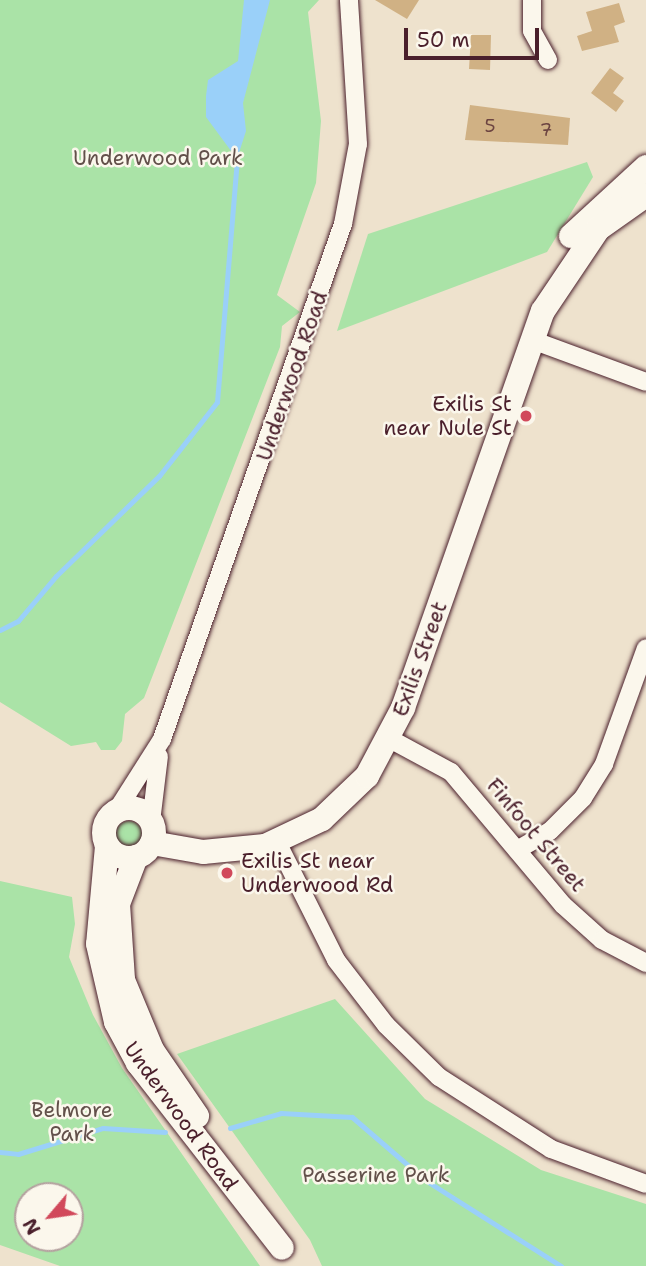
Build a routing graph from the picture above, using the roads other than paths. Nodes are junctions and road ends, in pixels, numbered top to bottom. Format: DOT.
graph roads {
  1 [pos="349,0"];
  2 [pos="531,0"];
  3 [pos="548,60"];
  4 [pos="646,167"];
  5 [pos="646,195"];
  6 [pos="543,311"];
  7 [pos="532,340"];
  8 [pos="646,382"];
  9 [pos="646,648"];
  10 [pos="162,739"];
  11 [pos="390,739"];
  12 [pos="117,810"];
  13 [pos="146,841"];
  14 [pos="277,842"];
  15 [pos="107,846"];
  16 [pos="517,850"];
  17 [pos="646,963"];
  18 [pos="646,1184"];
  19 [pos="286,1257"];
  1 -- 10 [label="street, Underwood Road"];
  2 -- 3 [label="street"];
  4 -- 6 [label="street, Exilis Street"];
  5 -- 6 [label="street, Exilis Street"];
  6 -- 7 [label="street, Exilis Street"];
  7 -- 8 [label="street"];
  7 -- 11 [label="street, Exilis Street"];
  9 -- 16 [label="street"];
  10 -- 12 [label="street, Underwood Road"];
  10 -- 13 [label="street, Underwood Road"];
  11 -- 14 [label="street, Exilis Street"];
  11 -- 16 [label="street, Finfoot Street"];
  12 -- 13 [label="street"];
  12 -- 15 [label="street, Underwood Road"];
  13 -- 14 [label="street, Exilis Street"];
  13 -- 15 [label="street"];
  13 -- 19 [label="street, Underwood Road"];
  14 -- 18 [label="street"];
  15 -- 19 [label="street, Underwood Road"];
  16 -- 17 [label="street, Finfoot Street"];
}
